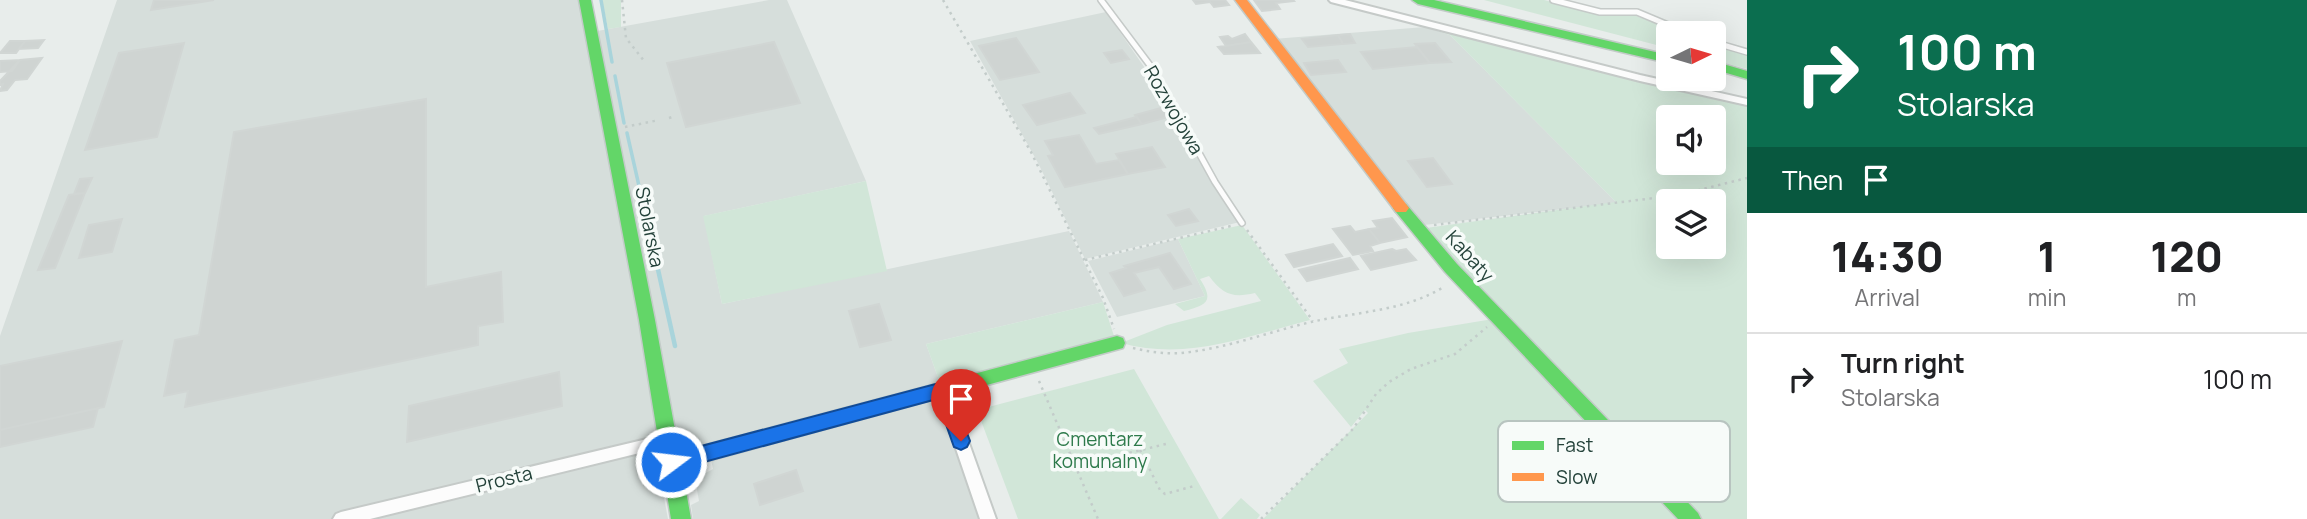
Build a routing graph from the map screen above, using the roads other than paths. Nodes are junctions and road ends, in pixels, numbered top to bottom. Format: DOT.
graph roads {
  1 [pos="585,0"];
  2 [pos="1101,0"];
  3 [pos="1241,0"];
  4 [pos="1335,0"];
  5 [pos="1418,0"];
  6 [pos="1458,0"];
  7 [pos="1553,0"];
  8 [pos="1658,21"];
  9 [pos="1726,46"];
  10 [pos="1656,49"];
  11 [pos="1747,52"];
  12 [pos="1656,56"];
  13 [pos="1726,70"];
  14 [pos="1747,75"];
  15 [pos="1747,102"];
  16 [pos="1242,223"];
  17 [pos="1117,343"];
  18 [pos="943,390"];
  19 [pos="1597,421"];
  20 [pos="668,440"];
  21 [pos="671,462"];
  22 [pos="1675,502"];
  23 [pos="341,519"];
  24 [pos="681,519"];
  25 [pos="988,519"];
  26 [pos="1691,519"];
  1 -- 20 [label="main road, Stolarska"];
  2 -- 16 [label="lane, Rozwojowa"];
  3 -- 19 [label="main road, Kabaty"];
  4 -- 15 [label="street"];
  5 -- 12 [label="main road"];
  6 -- 10 [label="main road"];
  7 -- 8 [label="lane"];
  9 -- 11 [label="lane"];
  13 -- 14 [label="main road"];
  17 -- 18 [label="main road"];
  18 -- 21 [label="main road"];
  18 -- 25 [label="street"];
  20 -- 21 [label="main road, Stolarska"];
  20 -- 23 [label="street, Prosta"];
  21 -- 24 [label="main road, Stolarska"];
  22 -- 26 [label="main road, Kabaty"];
}
